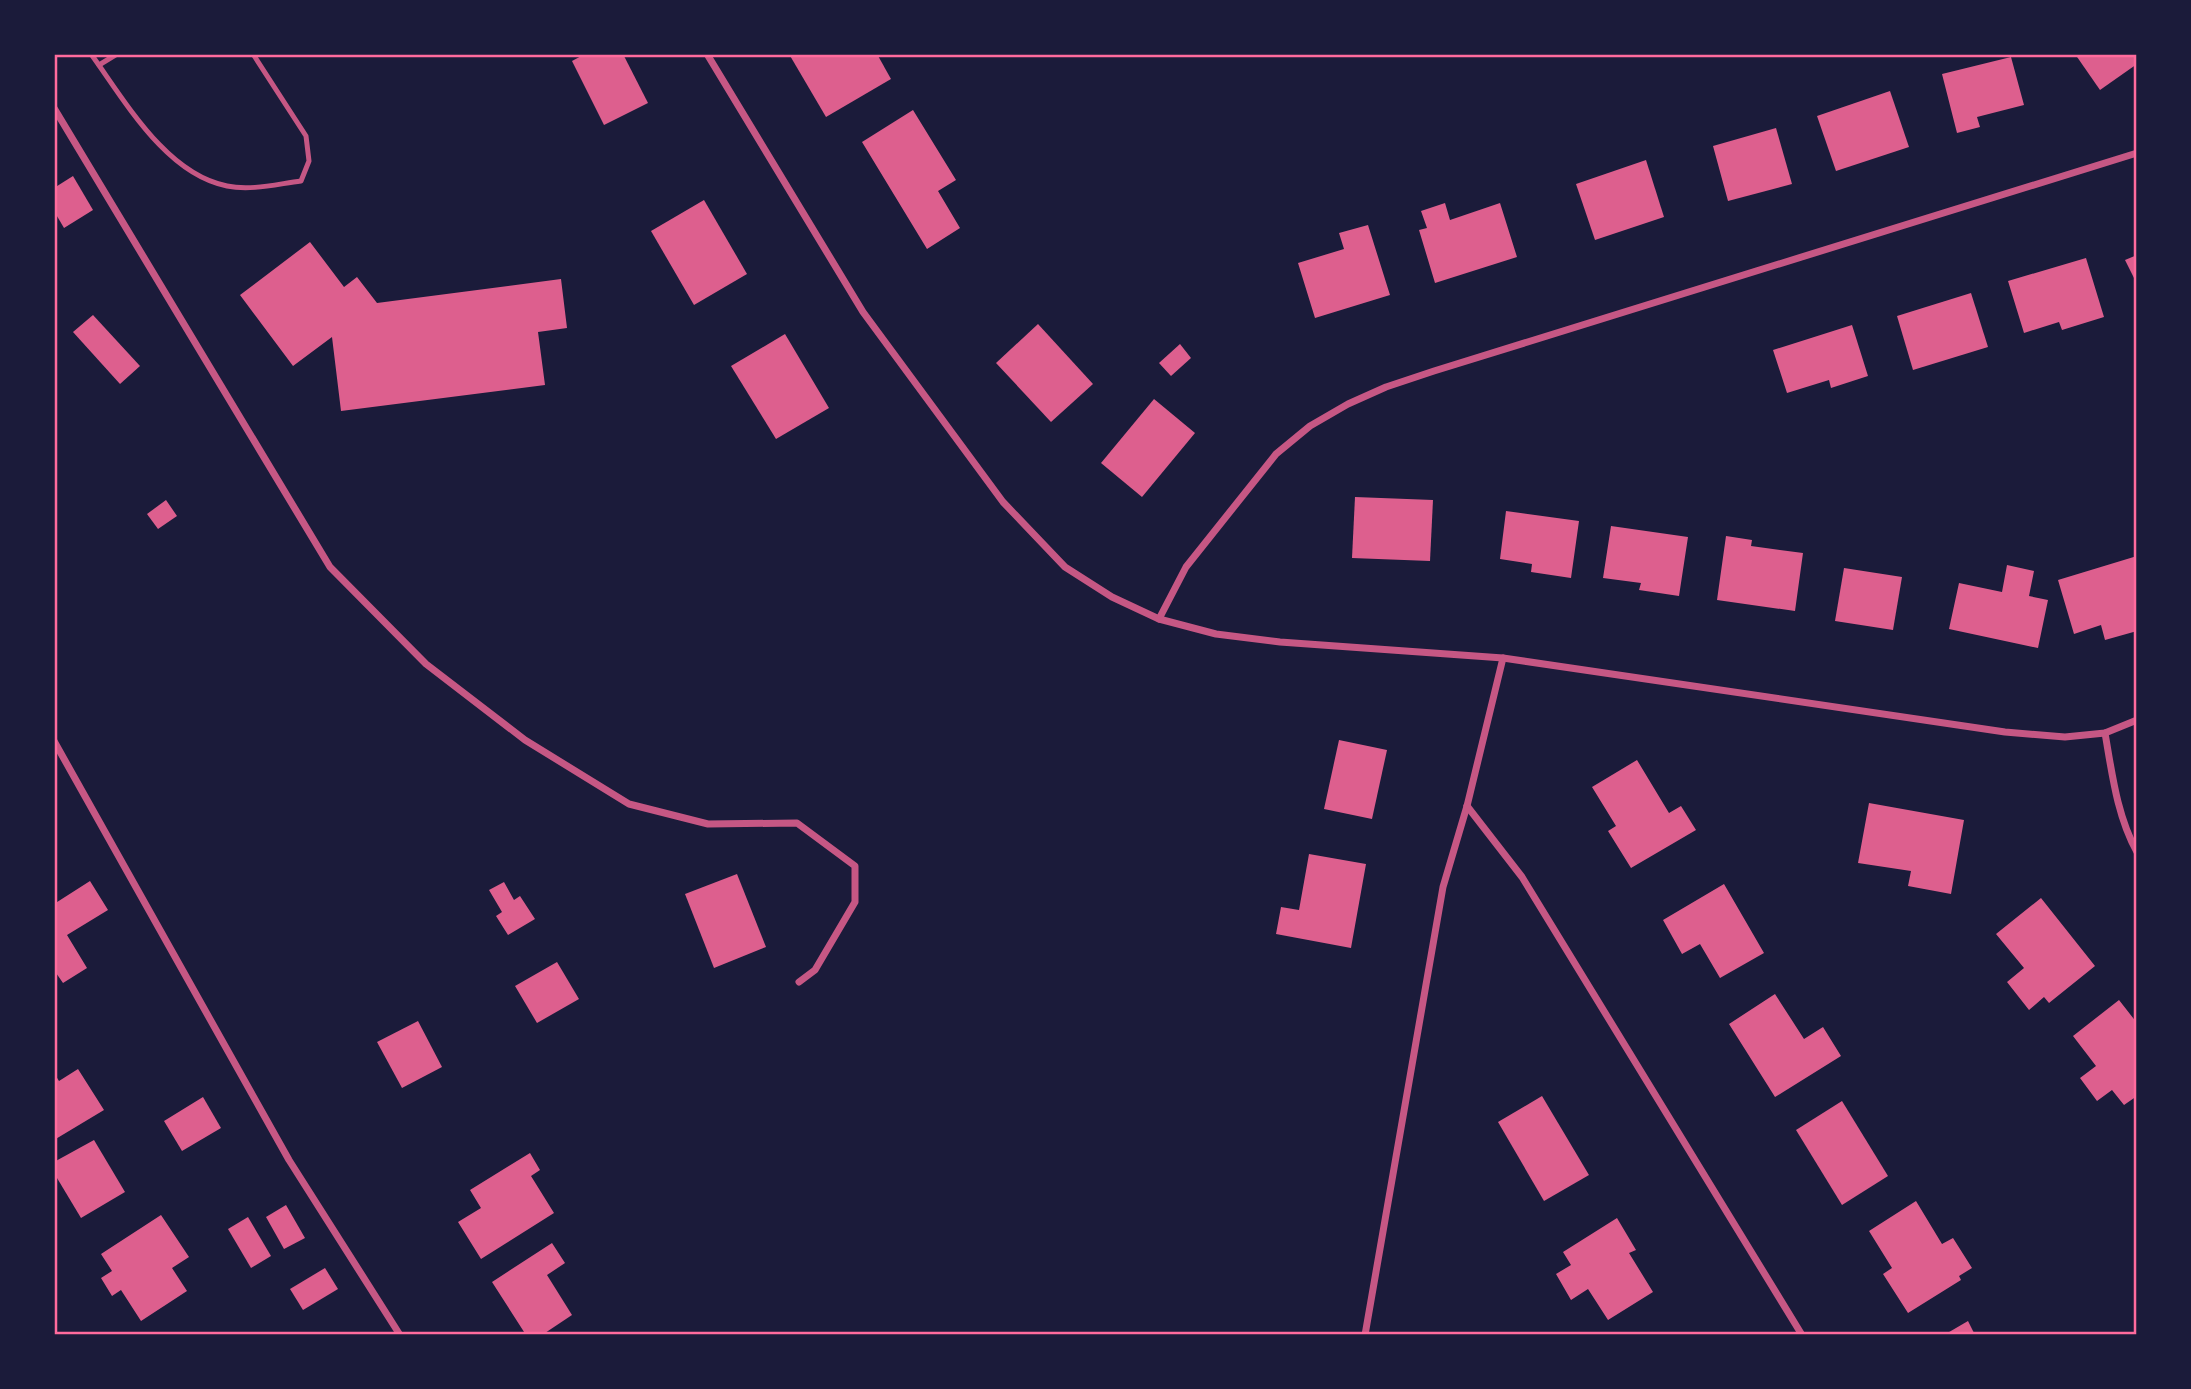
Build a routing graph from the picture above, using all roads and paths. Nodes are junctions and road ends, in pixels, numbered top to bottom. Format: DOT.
graph roads {
  1 [pos="91,54"];
  2 [pos="117,54"];
  3 [pos="253,54"];
  4 [pos="707,54"];
  5 [pos="99,65"];
  6 [pos="54,108"];
  7 [pos="2137,153"];
  8 [pos="1159,619"];
  9 [pos="1503,657"];
  10 [pos="2137,720"];
  11 [pos="2105,733"];
  12 [pos="54,741"];
  13 [pos="1467,806"];
  14 [pos="2137,852"];
  15 [pos="799,982"];
  16 [pos="400,1335"];
  17 [pos="1365,1335"];
  18 [pos="1802,1335"];
  1 -- 5 [label="lane"];
  2 -- 5 [label="lane"];
  3 -- 5 [label="lane"];
  4 -- 8 [label="street"];
  6 -- 15 [label="street"];
  7 -- 8 [label="street"];
  8 -- 9 [label="street"];
  9 -- 11 [label="street"];
  9 -- 13 [label="street"];
  10 -- 11 [label="street"];
  11 -- 14 [label="street"];
  12 -- 16 [label="street"];
  13 -- 17 [label="street"];
  13 -- 18 [label="street"];
}
